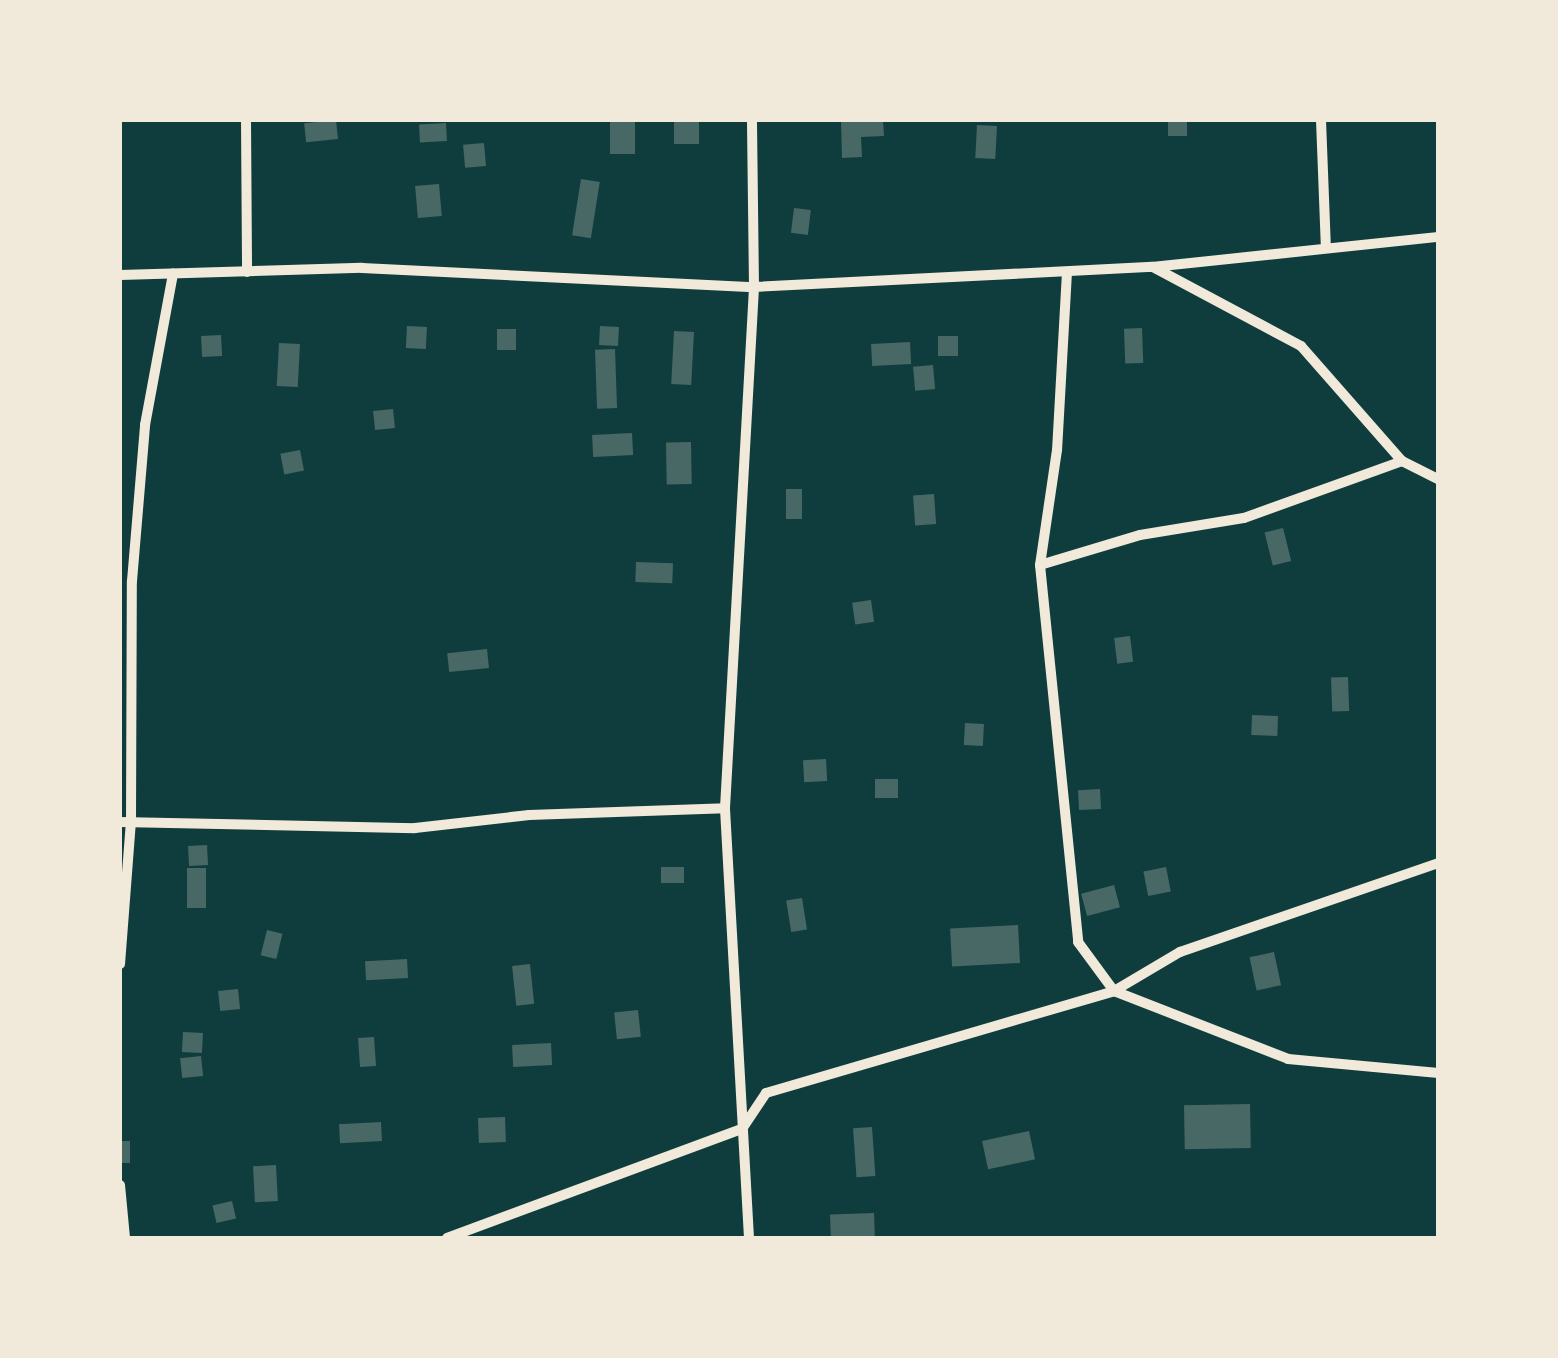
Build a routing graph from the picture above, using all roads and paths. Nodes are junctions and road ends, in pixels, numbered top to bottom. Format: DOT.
graph roads {
  1 [pos="246,120"];
  2 [pos="752,120"];
  3 [pos="1320,120"];
  4 [pos="1438,238"];
  5 [pos="1326,248"];
  6 [pos="1152,267"];
  7 [pos="247,272"];
  8 [pos="1067,272"];
  9 [pos="173,274"];
  10 [pos="120,275"];
  11 [pos="754,287"];
  12 [pos="1402,461"];
  13 [pos="1438,478"];
  14 [pos="1040,565"];
  15 [pos="126,580"];
  16 [pos="725,808"];
  17 [pos="125,822"];
  18 [pos="1438,863"];
  19 [pos="120,964"];
  20 [pos="1114,991"];
  21 [pos="1438,1073"];
  22 [pos="742,1129"];
  23 [pos="120,1185"];
  24 [pos="125,1238"];
  25 [pos="447,1238"];
  26 [pos="748,1238"];
  1 -- 7 [label="street"];
  2 -- 11 [label="street"];
  3 -- 5 [label="street"];
  4 -- 5 [label="street"];
  5 -- 6 [label="street"];
  6 -- 8 [label="street"];
  6 -- 12 [label="street"];
  7 -- 9 [label="street"];
  7 -- 11 [label="street"];
  8 -- 11 [label="street"];
  8 -- 14 [label="street"];
  9 -- 10 [label="street"];
  9 -- 15 [label="street"];
  11 -- 16 [label="street"];
  12 -- 13 [label="street"];
  12 -- 14 [label="street"];
  14 -- 20 [label="street"];
  15 -- 17 [label="street"];
  16 -- 17 [label="street"];
  16 -- 22 [label="street"];
  17 -- 19 [label="street"];
  18 -- 20 [label="street"];
  20 -- 21 [label="street"];
  20 -- 22 [label="street"];
  22 -- 25 [label="street"];
  22 -- 26 [label="street"];
  23 -- 24 [label="street"];
}
